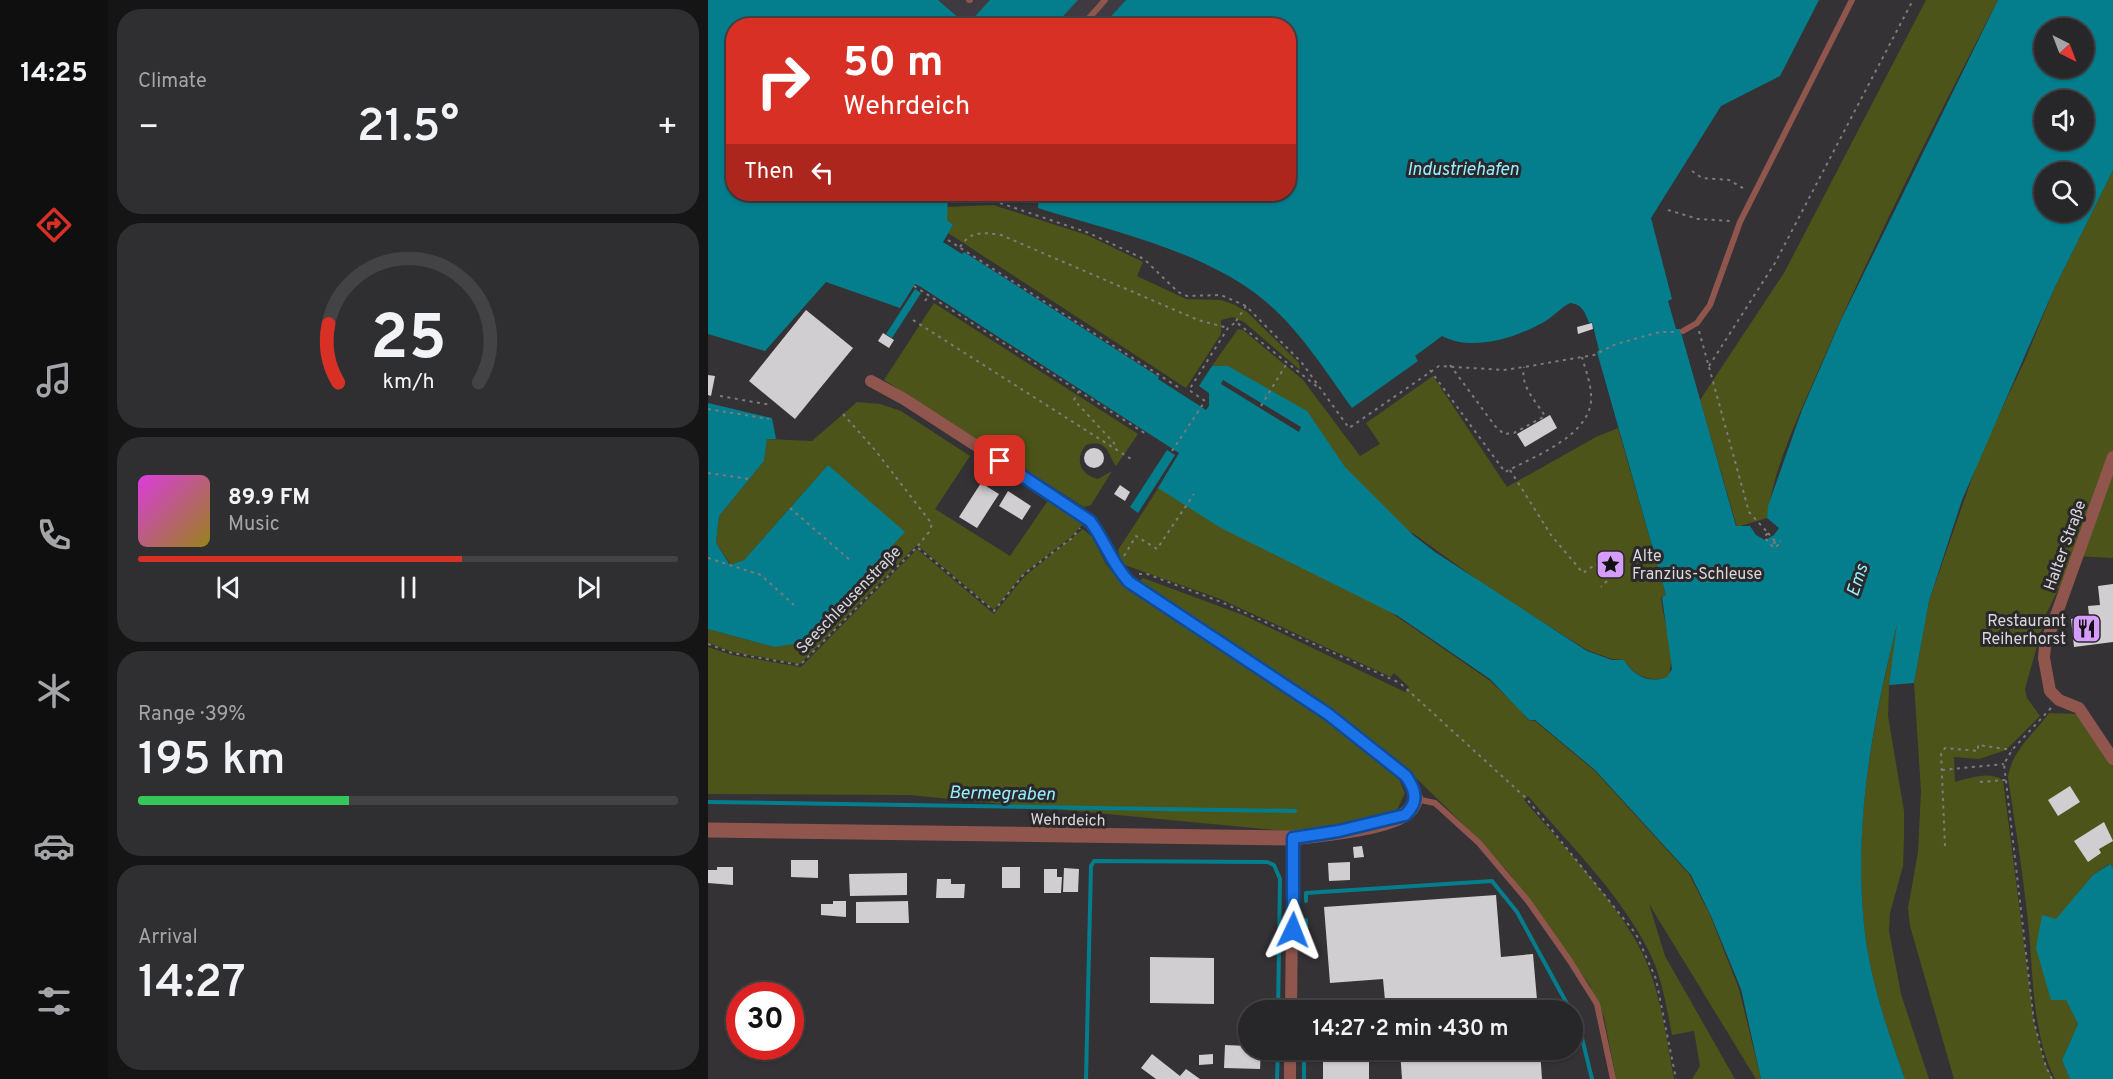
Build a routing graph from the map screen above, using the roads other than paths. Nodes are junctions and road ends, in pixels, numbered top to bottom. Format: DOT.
graph roads {
  1 [pos="1105,0"];
  2 [pos="1852,0"];
  3 [pos="1089,18"];
  4 [pos="1683,331"];
  5 [pos="871,381"];
  6 [pos="2113,457"];
  7 [pos="2113,759"];
  8 [pos="1416,799"];
  9 [pos="708,830"];
  10 [pos="1293,838"];
  11 [pos="1291,1000"];
  12 [pos="1290,1060"];
  13 [pos="1290,1079"];
  14 [pos="1613,1079"];
  1 -- 3 [label="lane"];
  2 -- 4 [label="lane"];
  5 -- 8 [label="street"];
  6 -- 7 [label="street, Halter Straße"];
  8 -- 10 [label="street, Wehrdeich"];
  8 -- 14 [label="lane"];
  9 -- 10 [label="street, Wehrdeich"];
  10 -- 11 [label="street"];
  12 -- 13 [label="street"];
}
